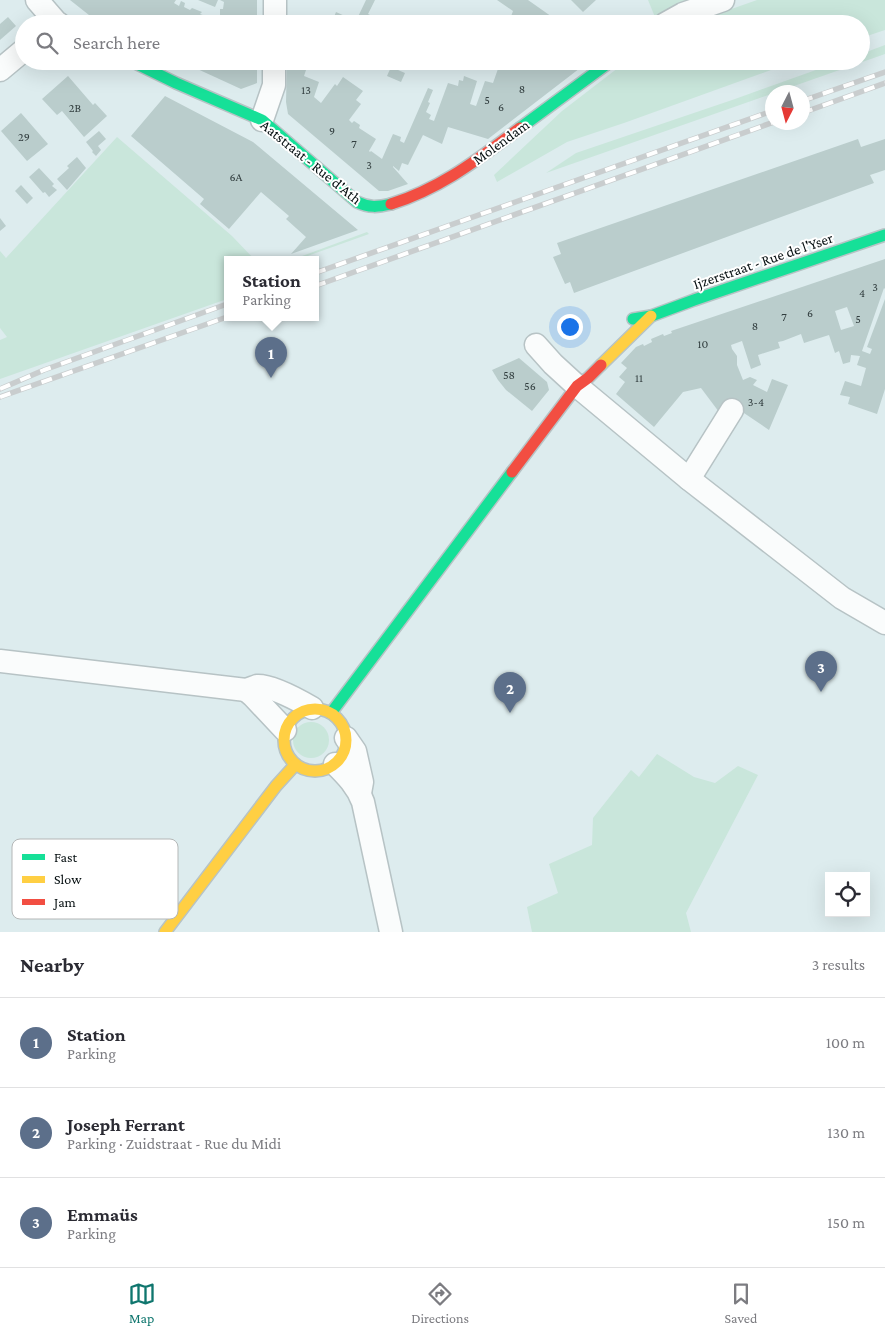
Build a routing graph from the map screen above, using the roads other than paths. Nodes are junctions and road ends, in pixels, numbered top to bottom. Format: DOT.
graph roads {
  1 [pos="37,0"];
  2 [pos="275,0"];
  3 [pos="722,0"];
  4 [pos="49,15"];
  5 [pos="274,15"];
  6 [pos="681,15"];
  7 [pos="15,58"];
  8 [pos="0,70"];
  9 [pos="151,70"];
  10 [pos="274,70"];
  11 [pos="599,70"];
  12 [pos="262,120"];
  13 [pos="383,206"];
  14 [pos="885,234"];
  15 [pos="651,316"];
  16 [pos="626,323"];
  17 [pos="536,344"];
  18 [pos="579,377"];
  19 [pos="732,410"];
  20 [pos="689,479"];
  21 [pos="885,623"];
  22 [pos="0,661"];
  23 [pos="246,690"];
  24 [pos="322,710"];
  25 [pos="285,730"];
  26 [pos="346,738"];
  27 [pos="295,764"];
  28 [pos="335,764"];
  29 [pos="360,794"];
  30 [pos="178,915"];
  31 [pos="175,919"];
  32 [pos="165,932"];
  33 [pos="391,932"];
  1 -- 4 [label="street"];
  2 -- 5 [label="street"];
  3 -- 6 [label="street"];
  7 -- 8 [label="street"];
  9 -- 12 [label="street, Aatstraat - Rue d'Ath"];
  10 -- 12 [label="street"];
  11 -- 13 [label="street, Molendam"];
  12 -- 13 [label="street, Aatstraat - Rue d'Ath"];
  14 -- 15 [label="street, Ijzerstraat - Rue de l'Yser"];
  15 -- 16 [label="street, Ijzerstraat - Rue de l'Yser"];
  15 -- 18 [label="street, Ijzerstraat - Rue de l'Yser"];
  17 -- 18 [label="street"];
  18 -- 20 [label="street"];
  18 -- 24 [label="street, Ijzerstraat - Rue de l'Yser"];
  19 -- 20 [label="street"];
  20 -- 21 [label="street"];
  22 -- 23 [label="street"];
  23 -- 24 [label="street"];
  23 -- 25 [label="street"];
  24 -- 25 [label="street"];
  24 -- 26 [label="street"];
  25 -- 27 [label="street"];
  26 -- 28 [label="street"];
  26 -- 29 [label="street"];
  27 -- 28 [label="street"];
  27 -- 30 [label="street"];
  28 -- 29 [label="street"];
  29 -- 33 [label="street"];
  31 -- 32 [label="street"];
}
